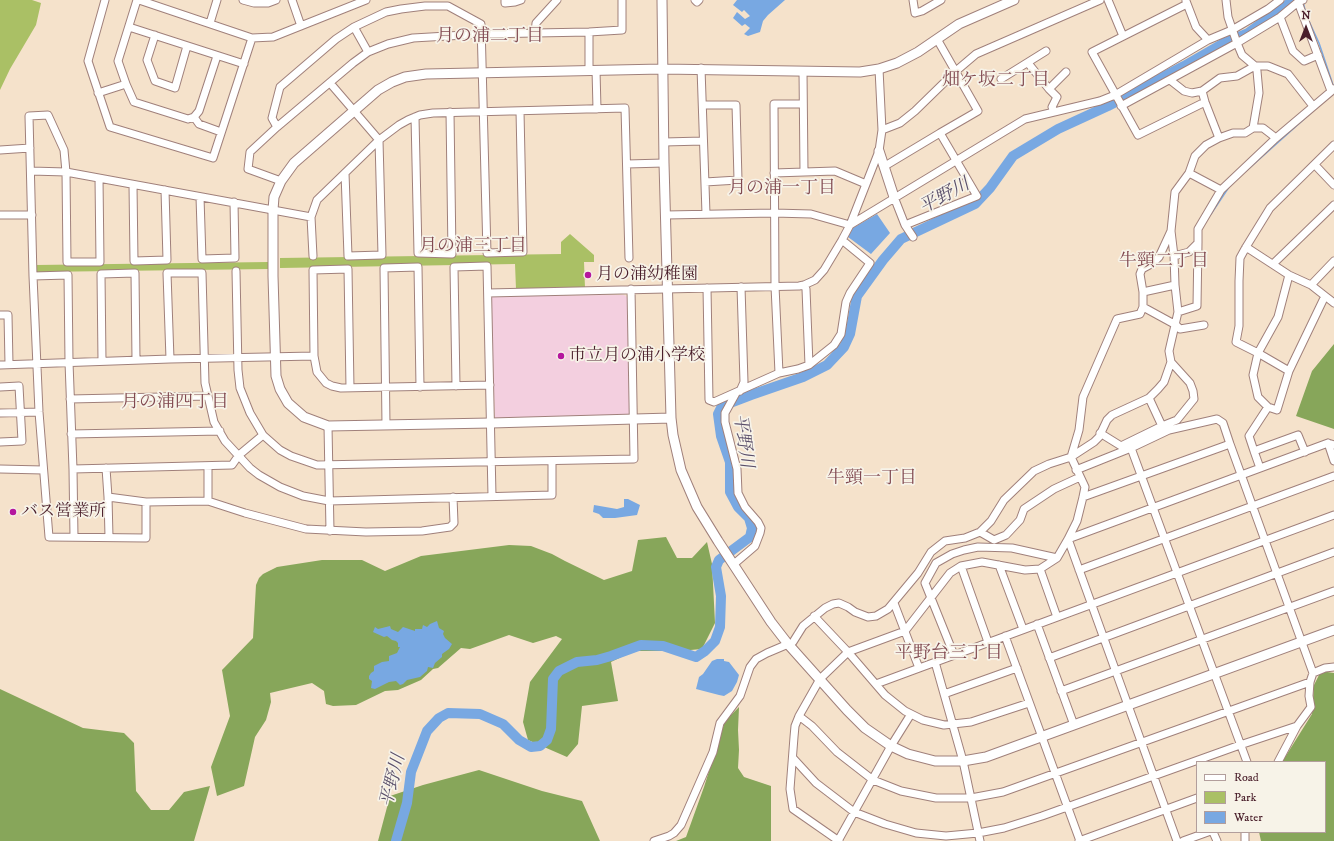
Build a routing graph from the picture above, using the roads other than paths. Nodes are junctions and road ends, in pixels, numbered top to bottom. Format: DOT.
graph roads {
  1 [pos="105,0"];
  2 [pos="138,0"];
  3 [pos="217,0"];
  4 [pos="243,0"];
  5 [pos="276,0"];
  6 [pos="292,0"];
  7 [pos="366,0"];
  8 [pos="505,0"];
  9 [pos="521,0"];
  10 [pos="557,0"];
  11 [pos="622,0"];
  12 [pos="662,0"];
  13 [pos="695,0"];
  14 [pos="699,0"];
  15 [pos="913,0"];
  16 [pos="940,0"];
  17 [pos="1014,0"];
  18 [pos="1100,0"];
  19 [pos="1108,0"];
  20 [pos="1226,0"];
  21 [pos="1280,0"];
  22 [pos="1300,1"];
  23 [pos="1186,2"];
  24 [pos="1280,17"];
  25 [pos="210,24"];
  26 [pos="301,26"];
  27 [pos="129,27"];
  28 [pos="354,27"];
  29 [pos="1232,30"];
  30 [pos="589,32"];
  31 [pos="536,33"];
  32 [pos="482,34"];
  33 [pos="155,36"];
  34 [pos="1123,36"];
  35 [pos="252,38"];
  36 [pos="937,39"];
  37 [pos="1208,40"];
  38 [pos="1237,44"];
  39 [pos="187,46"];
  40 [pos="1046,51"];
  41 [pos="368,52"];
  42 [pos="1318,55"];
  43 [pos="217,56"];
  44 [pos="1028,63"];
  45 [pos="244,64"];
  46 [pos="1255,66"];
  47 [pos="701,68"];
  48 [pos="662,69"];
  49 [pos="880,69"];
  50 [pos="593,70"];
  51 [pos="803,71"];
  52 [pos="956,71"];
  53 [pos="484,72"];
  54 [pos="1066,72"];
  55 [pos="1001,79"];
  56 [pos="1170,80"];
  57 [pos="330,83"];
  58 [pos="126,84"];
  59 [pos="1049,89"];
  60 [pos="1202,90"];
  61 [pos="1333,90"];
  62 [pos="98,93"];
  63 [pos="1115,95"];
  64 [pos="1205,102"];
  65 [pos="803,104"];
  66 [pos="702,105"];
  67 [pos="1121,106"];
  68 [pos="1313,106"];
  69 [pos="597,109"];
  70 [pos="354,111"];
  71 [pos="520,111"];
  72 [pos="450,112"];
  73 [pos="484,112"];
  74 [pos="1054,112"];
  75 [pos="194,117"];
  76 [pos="415,117"];
  77 [pos="277,127"];
  78 [pos="1253,128"];
  79 [pos="882,130"];
  80 [pos="221,132"];
  81 [pos="940,133"];
  82 [pos="1219,138"];
  83 [pos="1276,138"];
  84 [pos="379,140"];
  85 [pos="704,141"];
  86 [pos="664,142"];
  87 [pos="1334,145"];
  88 [pos="30,148"];
  89 [pos="0,150"];
  90 [pos="879,151"];
  91 [pos="956,160"];
  92 [pos="664,163"];
  93 [pos="627,164"];
  94 [pos="1315,165"];
  95 [pos="885,166"];
  96 [pos="32,171"];
  97 [pos="66,172"];
  98 [pos="804,172"];
  99 [pos="345,173"];
  100 [pos="1189,173"];
  101 [pos="774,174"];
  102 [pos="99,178"];
  103 [pos="281,180"];
  104 [pos="705,182"];
  105 [pos="866,184"];
  106 [pos="134,185"];
  107 [pos="1334,185"];
  108 [pos="165,190"];
  109 [pos="1221,190"];
  110 [pos="200,196"];
  111 [pos="894,197"];
  112 [pos="234,202"];
  113 [pos="1334,205"];
  114 [pos="272,210"];
  115 [pos="774,212"];
  116 [pos="706,214"];
  117 [pos="0,215"];
  118 [pos="32,215"];
  119 [pos="666,215"];
  120 [pos="311,217"];
  121 [pos="850,224"];
  122 [pos="905,224"];
  123 [pos="1171,231"];
  124 [pos="913,237"];
  125 [pos="842,240"];
  126 [pos="1198,243"];
  127 [pos="1246,247"];
  128 [pos="312,256"];
  129 [pos="1174,256"];
  130 [pos="629,258"];
  131 [pos="1334,261"];
  132 [pos="1273,264"];
  133 [pos="236,271"];
  134 [pos="1289,275"];
  135 [pos="33,276"];
  136 [pos="804,285"];
  137 [pos="1175,285"];
  138 [pos="1310,285"];
  139 [pos="775,286"];
  140 [pos="741,287"];
  141 [pos="668,288"];
  142 [pos="706,288"];
  143 [pos="631,289"];
  144 [pos="1143,292"];
  145 [pos="488,294"];
  146 [pos="1325,296"];
  147 [pos="1334,303"];
  148 [pos="1143,307"];
  149 [pos="1178,312"];
  150 [pos="0,315"];
  151 [pos="1176,325"];
  152 [pos="1204,325"];
  153 [pos="0,342"];
  154 [pos="8,342"];
  155 [pos="1258,353"];
  156 [pos="314,356"];
  157 [pos="275,357"];
  158 [pos="204,358"];
  159 [pos="238,358"];
  160 [pos="170,359"];
  161 [pos="136,360"];
  162 [pos="102,361"];
  163 [pos="68,362"];
  164 [pos="1171,362"];
  165 [pos="37,363"];
  166 [pos="0,364"];
  167 [pos="9,364"];
  168 [pos="809,365"];
  169 [pos="1289,371"];
  170 [pos="779,373"];
  171 [pos="456,386"];
  172 [pos="490,386"];
  173 [pos="0,387"];
  174 [pos="420,387"];
  175 [pos="350,388"];
  176 [pos="385,388"];
  177 [pos="738,392"];
  178 [pos="208,396"];
  179 [pos="1149,398"];
  180 [pos="70,400"];
  181 [pos="1268,407"];
  182 [pos="20,412"];
  183 [pos="39,412"];
  184 [pos="0,413"];
  185 [pos="671,418"];
  186 [pos="633,419"];
  187 [pos="491,423"];
  188 [pos="386,425"];
  189 [pos="328,426"];
  190 [pos="1162,426"];
  191 [pos="220,431"];
  192 [pos="1100,433"];
  193 [pos="71,434"];
  194 [pos="263,435"];
  195 [pos="0,442"];
  196 [pos="1230,444"];
  197 [pos="1331,444"];
  198 [pos="1131,448"];
  199 [pos="1254,451"];
  200 [pos="1305,452"];
  201 [pos="239,455"];
  202 [pos="1071,457"];
  203 [pos="552,461"];
  204 [pos="1334,461"];
  205 [pos="492,462"];
  206 [pos="329,465"];
  207 [pos="208,466"];
  208 [pos="106,468"];
  209 [pos="1260,468"];
  210 [pos="73,469"];
  211 [pos="0,470"];
  212 [pos="43,470"];
  213 [pos="1078,474"];
  214 [pos="1142,476"];
  215 [pos="1241,476"];
  216 [pos="1334,476"];
  217 [pos="492,496"];
  218 [pos="108,497"];
  219 [pos="454,497"];
  220 [pos="1083,497"];
  221 [pos="208,501"];
  222 [pos="329,501"];
  223 [pos="146,502"];
  224 [pos="1252,506"];
  225 [pos="1154,508"];
  226 [pos="1334,515"];
  227 [pos="330,531"];
  228 [pos="980,532"];
  229 [pos="74,537"];
  230 [pos="109,537"];
  231 [pos="1165,538"];
  232 [pos="1068,539"];
  233 [pos="1264,540"];
  234 [pos="1334,552"];
  235 [pos="1057,558"];
  236 [pos="734,564"];
  237 [pos="1000,565"];
  238 [pos="961,566"];
  239 [pos="1040,569"];
  240 [pos="1079,570"];
  241 [pos="1178,572"];
  242 [pos="1276,573"];
  243 [pos="1334,591"];
  244 [pos="932,597"];
  245 [pos="894,603"];
  246 [pos="1092,604"];
  247 [pos="1190,605"];
  248 [pos="1289,608"];
  249 [pos="814,616"];
  250 [pos="1057,617"];
  251 [pos="1037,624"];
  252 [pos="1023,630"];
  253 [pos="1334,630"];
  254 [pos="905,631"];
  255 [pos="1005,636"];
  256 [pos="1103,637"];
  257 [pos="1202,639"];
  258 [pos="988,642"];
  259 [pos="1301,642"];
  260 [pos="788,644"];
  261 [pos="848,652"];
  262 [pos="954,655"];
  263 [pos="1049,658"];
  264 [pos="935,662"];
  265 [pos="1334,667"];
  266 [pos="919,668"];
  267 [pos="1017,668"];
  268 [pos="1116,671"];
  269 [pos="1313,673"];
  270 [pos="1215,674"];
  271 [pos="820,679"];
  272 [pos="1310,682"];
  273 [pos="876,684"];
  274 [pos="1061,691"];
  275 [pos="944,694"];
  276 [pos="1029,703"];
  277 [pos="1128,705"];
  278 [pos="1228,711"];
  279 [pos="911,714"];
  280 [pos="799,716"];
  281 [pos="952,724"];
  282 [pos="1074,725"];
  283 [pos="1297,726"];
  284 [pos="1042,737"];
  285 [pos="1141,742"];
  286 [pos="1240,745"];
  287 [pos="891,746"];
  288 [pos="793,758"];
  289 [pos="963,761"];
  290 [pos="1247,761"];
  291 [pos="1279,761"];
  292 [pos="1055,774"];
  293 [pos="1153,776"];
  294 [pos="873,780"];
  295 [pos="971,798"];
  296 [pos="1196,798"];
  297 [pos="1067,807"];
  298 [pos="1166,809"];
  299 [pos="854,812"];
  300 [pos="916,833"];
  301 [pos="978,833"];
  302 [pos="1205,833"];
  303 [pos="654,841"];
  304 [pos="838,841"];
  305 [pos="914,841"];
  306 [pos="980,841"];
  307 [pos="1080,841"];
  308 [pos="1177,841"];
  309 [pos="1183,841"];
  1 -- 62 [label="street"];
  2 -- 25 [label="street"];
  2 -- 27 [label="street"];
  3 -- 25 [label="street"];
  4 -- 5 [label="street"];
  6 -- 26 [label="street"];
  7 -- 26 [label="street"];
  8 -- 9 [label="street"];
  10 -- 31 [label="street"];
  11 -- 30 [label="street"];
  12 -- 48 [label="street"];
  13 -- 14 [label="street"];
  15 -- 16 [label="street"];
  17 -- 36 [label="street"];
  18 -- 52 [label="street"];
  19 -- 34 [label="street"];
  20 -- 29 [label="street"];
  21 -- 29 [label="street"];
  22 -- 24 [label="street"];
  22 -- 42 [label="street"];
  23 -- 34 [label="street"];
  23 -- 37 [label="street"];
  24 -- 38 [label="street"];
  24 -- 42 [label="street"];
  25 -- 35 [label="street"];
  26 -- 35 [label="street"];
  27 -- 33 [label="street"];
  27 -- 58 [label="street"];
  28 -- 32 [label="street"];
  28 -- 41 [label="street"];
  28 -- 77 [label="street"];
  29 -- 37 [label="street"];
  29 -- 38 [label="street"];
  30 -- 31 [label="street"];
  30 -- 50 [label="street"];
  31 -- 32 [label="street"];
  32 -- 41 [label="street"];
  32 -- 53 [label="street"];
  33 -- 39 [label="street"];
  33 -- 39 [label="street"];
  34 -- 63 [label="street"];
  35 -- 45 [label="street"];
  36 -- 49 [label="street"];
  36 -- 52 [label="street"];
  37 -- 63 [label="street"];
  38 -- 46 [label="street"];
  38 -- 56 [label="street"];
  39 -- 43 [label="street"];
  40 -- 44 [label="street"];
  41 -- 57 [label="street"];
  42 -- 61 [label="street"];
  43 -- 45 [label="street"];
  43 -- 75 [label="street"];
  44 -- 55 [label="street"];
  44 -- 59 [label="street"];
  45 -- 80 [label="street"];
  46 -- 60 [label="street"];
  46 -- 68 [label="street"];
  46 -- 78 [label="street"];
  47 -- 48 [label="street"];
  47 -- 51 [label="street"];
  47 -- 66 [label="street"];
  48 -- 50 [label="street"];
  48 -- 86 [label="street"];
  49 -- 51 [label="street"];
  49 -- 79 [label="street"];
  50 -- 53 [label="street"];
  50 -- 69 [label="street"];
  51 -- 65 [label="street"];
  52 -- 79 [label="street"];
  52 -- 81 [label="street"];
  53 -- 70 [label="street"];
  53 -- 73 [label="street"];
  54 -- 59 [label="street"];
  56 -- 60 [label="street"];
  56 -- 67 [label="street"];
  57 -- 70 [label="street"];
  57 -- 77 [label="street"];
  58 -- 62 [label="street"];
  58 -- 75 [label="street"];
  59 -- 74 [label="street"];
  60 -- 64 [label="street"];
  61 -- 68 [label="street"];
  62 -- 80 [label="street"];
  63 -- 67 [label="street"];
  63 -- 74 [label="street"];
  64 -- 67 [label="street"];
  64 -- 82 [label="street"];
  65 -- 98 [label="street"];
  65 -- 101 [label="street"];
  66 -- 85 [label="street"];
  66 -- 104 [label="street"];
  68 -- 83 [label="street"];
  69 -- 71 [label="street"];
  69 -- 93 [label="street"];
  70 -- 84 [label="street"];
  70 -- 103 [label="street"];
  71 -- 73 [label="street"];
  71 -- 73 [label="street"];
  72 -- 73 [label="street"];
  72 -- 76 [label="street"];
  72 -- 76 [label="street"];
  74 -- 91 [label="street"];
  75 -- 80 [label="street"];
  76 -- 84 [label="street"];
  77 -- 103 [label="street"];
  78 -- 82 [label="street"];
  78 -- 83 [label="street"];
  79 -- 90 [label="street"];
  81 -- 91 [label="street"];
  81 -- 95 [label="street"];
  82 -- 100 [label="street"];
  83 -- 109 [label="street"];
  84 -- 99 [label="street"];
  84 -- 99 [label="street"];
  85 -- 86 [label="street"];
  85 -- 104 [label="street"];
  86 -- 92 [label="street"];
  87 -- 94 [label="street"];
  88 -- 89 [label="street"];
  88 -- 96 [label="street"];
  88 -- 97 [label="street"];
  90 -- 95 [label="street"];
  90 -- 105 [label="street"];
  91 -- 111 [label="street"];
  91 -- 122 [label="street"];
  92 -- 93 [label="street"];
  92 -- 119 [label="street"];
  93 -- 130 [label="street"];
  94 -- 107 [label="street"];
  94 -- 127 [label="street"];
  95 -- 111 [label="street"];
  96 -- 97 [label="street"];
  96 -- 118 [label="street"];
  97 -- 102 [label="street"];
  97 -- 102 [label="street"];
  98 -- 101 [label="street"];
  98 -- 105 [label="street"];
  99 -- 120 [label="street"];
  100 -- 109 [label="street"];
  100 -- 123 [label="street"];
  101 -- 115 [label="street"];
  102 -- 106 [label="street"];
  103 -- 114 [label="street"];
  104 -- 116 [label="street"];
  105 -- 121 [label="street"];
  106 -- 108 [label="street"];
  106 -- 108 [label="street"];
  108 -- 110 [label="street"];
  109 -- 126 [label="street"];
  110 -- 112 [label="street"];
  110 -- 112 [label="street"];
  111 -- 121 [label="street"];
  111 -- 122 [label="street"];
  112 -- 114 [label="street"];
  113 -- 132 [label="street"];
  114 -- 120 [label="street"];
  114 -- 157 [label="street"];
  115 -- 116 [label="street"];
  115 -- 121 [label="street"];
  115 -- 139 [label="street"];
  116 -- 119 [label="street"];
  117 -- 118 [label="street"];
  118 -- 135 [label="street"];
  119 -- 141 [label="street"];
  120 -- 128 [label="street"];
  121 -- 125 [label="street"];
  122 -- 124 [label="street"];
  123 -- 129 [label="street"];
  123 -- 144 [label="street"];
  125 -- 136 [label="street"];
  125 -- 168 [label="street"];
  126 -- 129 [label="street"];
  126 -- 149 [label="street"];
  127 -- 132 [label="street"];
  127 -- 155 [label="street"];
  129 -- 137 [label="street"];
  131 -- 138 [label="street"];
  132 -- 134 [label="street"];
  133 -- 159 [label="street"];
  134 -- 138 [label="street"];
  134 -- 155 [label="street"];
  135 -- 163 [label="street"];
  135 -- 165 [label="street"];
  136 -- 139 [label="street"];
  136 -- 168 [label="street"];
  137 -- 144 [label="street"];
  137 -- 149 [label="street"];
  138 -- 146 [label="street"];
  139 -- 140 [label="street"];
  139 -- 170 [label="street"];
  140 -- 142 [label="street"];
  140 -- 177 [label="street"];
  141 -- 142 [label="street"];
  141 -- 143 [label="street"];
  141 -- 185 [label="street"];
  142 -- 177 [label="street"];
  143 -- 145 [label="street"];
  143 -- 186 [label="street"];
  144 -- 148 [label="street"];
  145 -- 171 [label="street"];
  145 -- 172 [label="street"];
  146 -- 147 [label="street"];
  146 -- 169 [label="street"];
  148 -- 151 [label="street"];
  148 -- 202 [label="street"];
  149 -- 151 [label="street"];
  150 -- 154 [label="street"];
  151 -- 152 [label="street"];
  151 -- 164 [label="street"];
  153 -- 154 [label="street"];
  154 -- 167 [label="street"];
  155 -- 169 [label="street"];
  155 -- 181 [label="street"];
  156 -- 157 [label="street"];
  156 -- 175 [label="street"];
  156 -- 175 [label="street"];
  157 -- 159 [label="street"];
  157 -- 189 [label="street"];
  158 -- 159 [label="street"];
  158 -- 160 [label="street"];
  158 -- 160 [label="street"];
  158 -- 178 [label="street"];
  159 -- 194 [label="street"];
  160 -- 161 [label="street"];
  161 -- 162 [label="street"];
  161 -- 162 [label="street"];
  162 -- 163 [label="street"];
  163 -- 165 [label="street"];
  163 -- 180 [label="street"];
  164 -- 179 [label="street"];
  164 -- 190 [label="street"];
  165 -- 167 [label="street"];
  165 -- 183 [label="street"];
  166 -- 167 [label="street"];
  168 -- 170 [label="street"];
  169 -- 181 [label="street"];
  170 -- 177 [label="street"];
  171 -- 172 [label="street"];
  171 -- 174 [label="street"];
  172 -- 187 [label="street"];
  173 -- 182 [label="street"];
  174 -- 176 [label="street"];
  174 -- 176 [label="street"];
  175 -- 176 [label="street"];
  176 -- 188 [label="street"];
  177 -- 236 [label="street"];
  178 -- 180 [label="street"];
  178 -- 191 [label="street"];
  179 -- 190 [label="street"];
  179 -- 192 [label="street"];
  180 -- 193 [label="street"];
  181 -- 199 [label="street"];
  182 -- 183 [label="street"];
  182 -- 184 [label="street"];
  182 -- 195 [label="street"];
  183 -- 212 [label="street"];
  185 -- 186 [label="street"];
  185 -- 236 [label="street"];
  186 -- 187 [label="street"];
  186 -- 203 [label="street"];
  187 -- 188 [label="street"];
  187 -- 205 [label="street"];
  188 -- 189 [label="street"];
  189 -- 206 [label="street"];
  190 -- 192 [label="street"];
  191 -- 193 [label="street"];
  191 -- 201 [label="street"];
  192 -- 202 [label="street"];
  193 -- 210 [label="street"];
  194 -- 201 [label="street"];
  194 -- 206 [label="street"];
  196 -- 198 [label="street"];
  196 -- 214 [label="street"];
  196 -- 215 [label="street"];
  197 -- 200 [label="street"];
  197 -- 204 [label="street"];
  198 -- 213 [label="street"];
  198 -- 214 [label="street"];
  199 -- 200 [label="street"];
  199 -- 209 [label="street"];
  200 -- 209 [label="street"];
  201 -- 207 [label="street"];
  201 -- 222 [label="street"];
  202 -- 213 [label="street"];
  202 -- 228 [label="street"];
  203 -- 205 [label="street"];
  203 -- 217 [label="street"];
  205 -- 206 [label="street"];
  205 -- 217 [label="street"];
  206 -- 222 [label="street"];
  207 -- 208 [label="street"];
  207 -- 221 [label="street"];
  208 -- 210 [label="street"];
  208 -- 218 [label="street"];
  209 -- 215 [label="street"];
  210 -- 229 [label="street"];
  211 -- 212 [label="street"];
  212 -- 229 [label="street"];
  213 -- 220 [label="street"];
  213 -- 228 [label="street"];
  214 -- 220 [label="street"];
  214 -- 225 [label="street"];
  215 -- 224 [label="street"];
  215 -- 225 [label="street"];
  216 -- 224 [label="street"];
  217 -- 219 [label="street"];
  218 -- 223 [label="street"];
  218 -- 230 [label="street"];
  219 -- 222 [label="street"];
  219 -- 227 [label="street"];
  220 -- 232 [label="street"];
  221 -- 223 [label="street"];
  221 -- 227 [label="street"];
  222 -- 227 [label="street"];
  223 -- 230 [label="street"];
  224 -- 231 [label="street"];
  224 -- 233 [label="street"];
  225 -- 231 [label="street"];
  225 -- 232 [label="street"];
  226 -- 233 [label="street"];
  228 -- 245 [label="street"];
  229 -- 230 [label="street"];
  231 -- 240 [label="street"];
  231 -- 241 [label="street"];
  232 -- 235 [label="street"];
  232 -- 240 [label="street"];
  233 -- 241 [label="street"];
  233 -- 242 [label="street"];
  234 -- 242 [label="street"];
  235 -- 239 [label="street"];
  235 -- 244 [label="street"];
  236 -- 260 [label="street"];
  237 -- 238 [label="street"];
  237 -- 239 [label="street"];
  237 -- 252 [label="street"];
  238 -- 244 [label="street"];
  238 -- 258 [label="street"];
  239 -- 250 [label="street"];
  240 -- 246 [label="street"];
  241 -- 246 [label="street"];
  241 -- 247 [label="street"];
  242 -- 247 [label="street"];
  242 -- 248 [label="street"];
  243 -- 248 [label="street"];
  244 -- 254 [label="street"];
  244 -- 262 [label="street"];
  245 -- 249 [label="street"];
  245 -- 254 [label="street"];
  246 -- 250 [label="street"];
  246 -- 256 [label="street"];
  247 -- 256 [label="street"];
  247 -- 257 [label="street"];
  248 -- 257 [label="street"];
  248 -- 259 [label="street"];
  249 -- 260 [label="street"];
  249 -- 261 [label="street"];
  250 -- 251 [label="street"];
  251 -- 252 [label="street"];
  251 -- 263 [label="street"];
  252 -- 255 [label="street"];
  253 -- 259 [label="street"];
  254 -- 261 [label="street"];
  254 -- 266 [label="street"];
  255 -- 258 [label="street"];
  255 -- 267 [label="street"];
  256 -- 263 [label="street"];
  256 -- 268 [label="street"];
  257 -- 268 [label="street"];
  257 -- 270 [label="street"];
  258 -- 262 [label="street"];
  259 -- 269 [label="street"];
  259 -- 270 [label="street"];
  260 -- 271 [label="street"];
  260 -- 303 [label="street"];
  261 -- 271 [label="street"];
  261 -- 273 [label="street"];
  262 -- 264 [label="street"];
  263 -- 274 [label="street"];
  264 -- 266 [label="street"];
  264 -- 275 [label="street"];
  265 -- 269 [label="street"];
  266 -- 273 [label="street"];
  267 -- 275 [label="street"];
  267 -- 276 [label="street"];
  268 -- 274 [label="street"];
  268 -- 277 [label="street"];
  269 -- 272 [label="street"];
  270 -- 277 [label="street"];
  270 -- 278 [label="street"];
  271 -- 280 [label="street"];
  271 -- 287 [label="street"];
  272 -- 278 [label="street"];
  272 -- 283 [label="street"];
  273 -- 279 [label="street"];
  274 -- 282 [label="street"];
  275 -- 281 [label="street"];
  276 -- 281 [label="street"];
  276 -- 284 [label="street"];
  277 -- 282 [label="street"];
  277 -- 285 [label="street"];
  278 -- 285 [label="street"];
  278 -- 286 [label="street"];
  279 -- 281 [label="street"];
  279 -- 287 [label="street"];
  280 -- 288 [label="street"];
  280 -- 294 [label="street"];
  281 -- 289 [label="street"];
  282 -- 284 [label="street"];
  283 -- 286 [label="street"];
  283 -- 291 [label="street"];
  284 -- 289 [label="street"];
  284 -- 292 [label="street"];
  285 -- 292 [label="street"];
  285 -- 293 [label="street"];
  286 -- 290 [label="street"];
  286 -- 293 [label="street"];
  287 -- 289 [label="street"];
  287 -- 294 [label="street"];
  288 -- 299 [label="street"];
  288 -- 304 [label="street"];
  289 -- 295 [label="street"];
  292 -- 295 [label="street"];
  292 -- 297 [label="street"];
  293 -- 297 [label="street"];
  293 -- 298 [label="street"];
  294 -- 295 [label="street"];
  294 -- 299 [label="street"];
  295 -- 301 [label="street"];
  296 -- 298 [label="street"];
  297 -- 301 [label="street"];
  297 -- 307 [label="street"];
  298 -- 307 [label="street"];
  298 -- 308 [label="street"];
  299 -- 300 [label="street"];
  299 -- 304 [label="street"];
  300 -- 301 [label="street"];
  300 -- 305 [label="street"];
  301 -- 306 [label="street"];
  302 -- 309 [label="street"];
}
